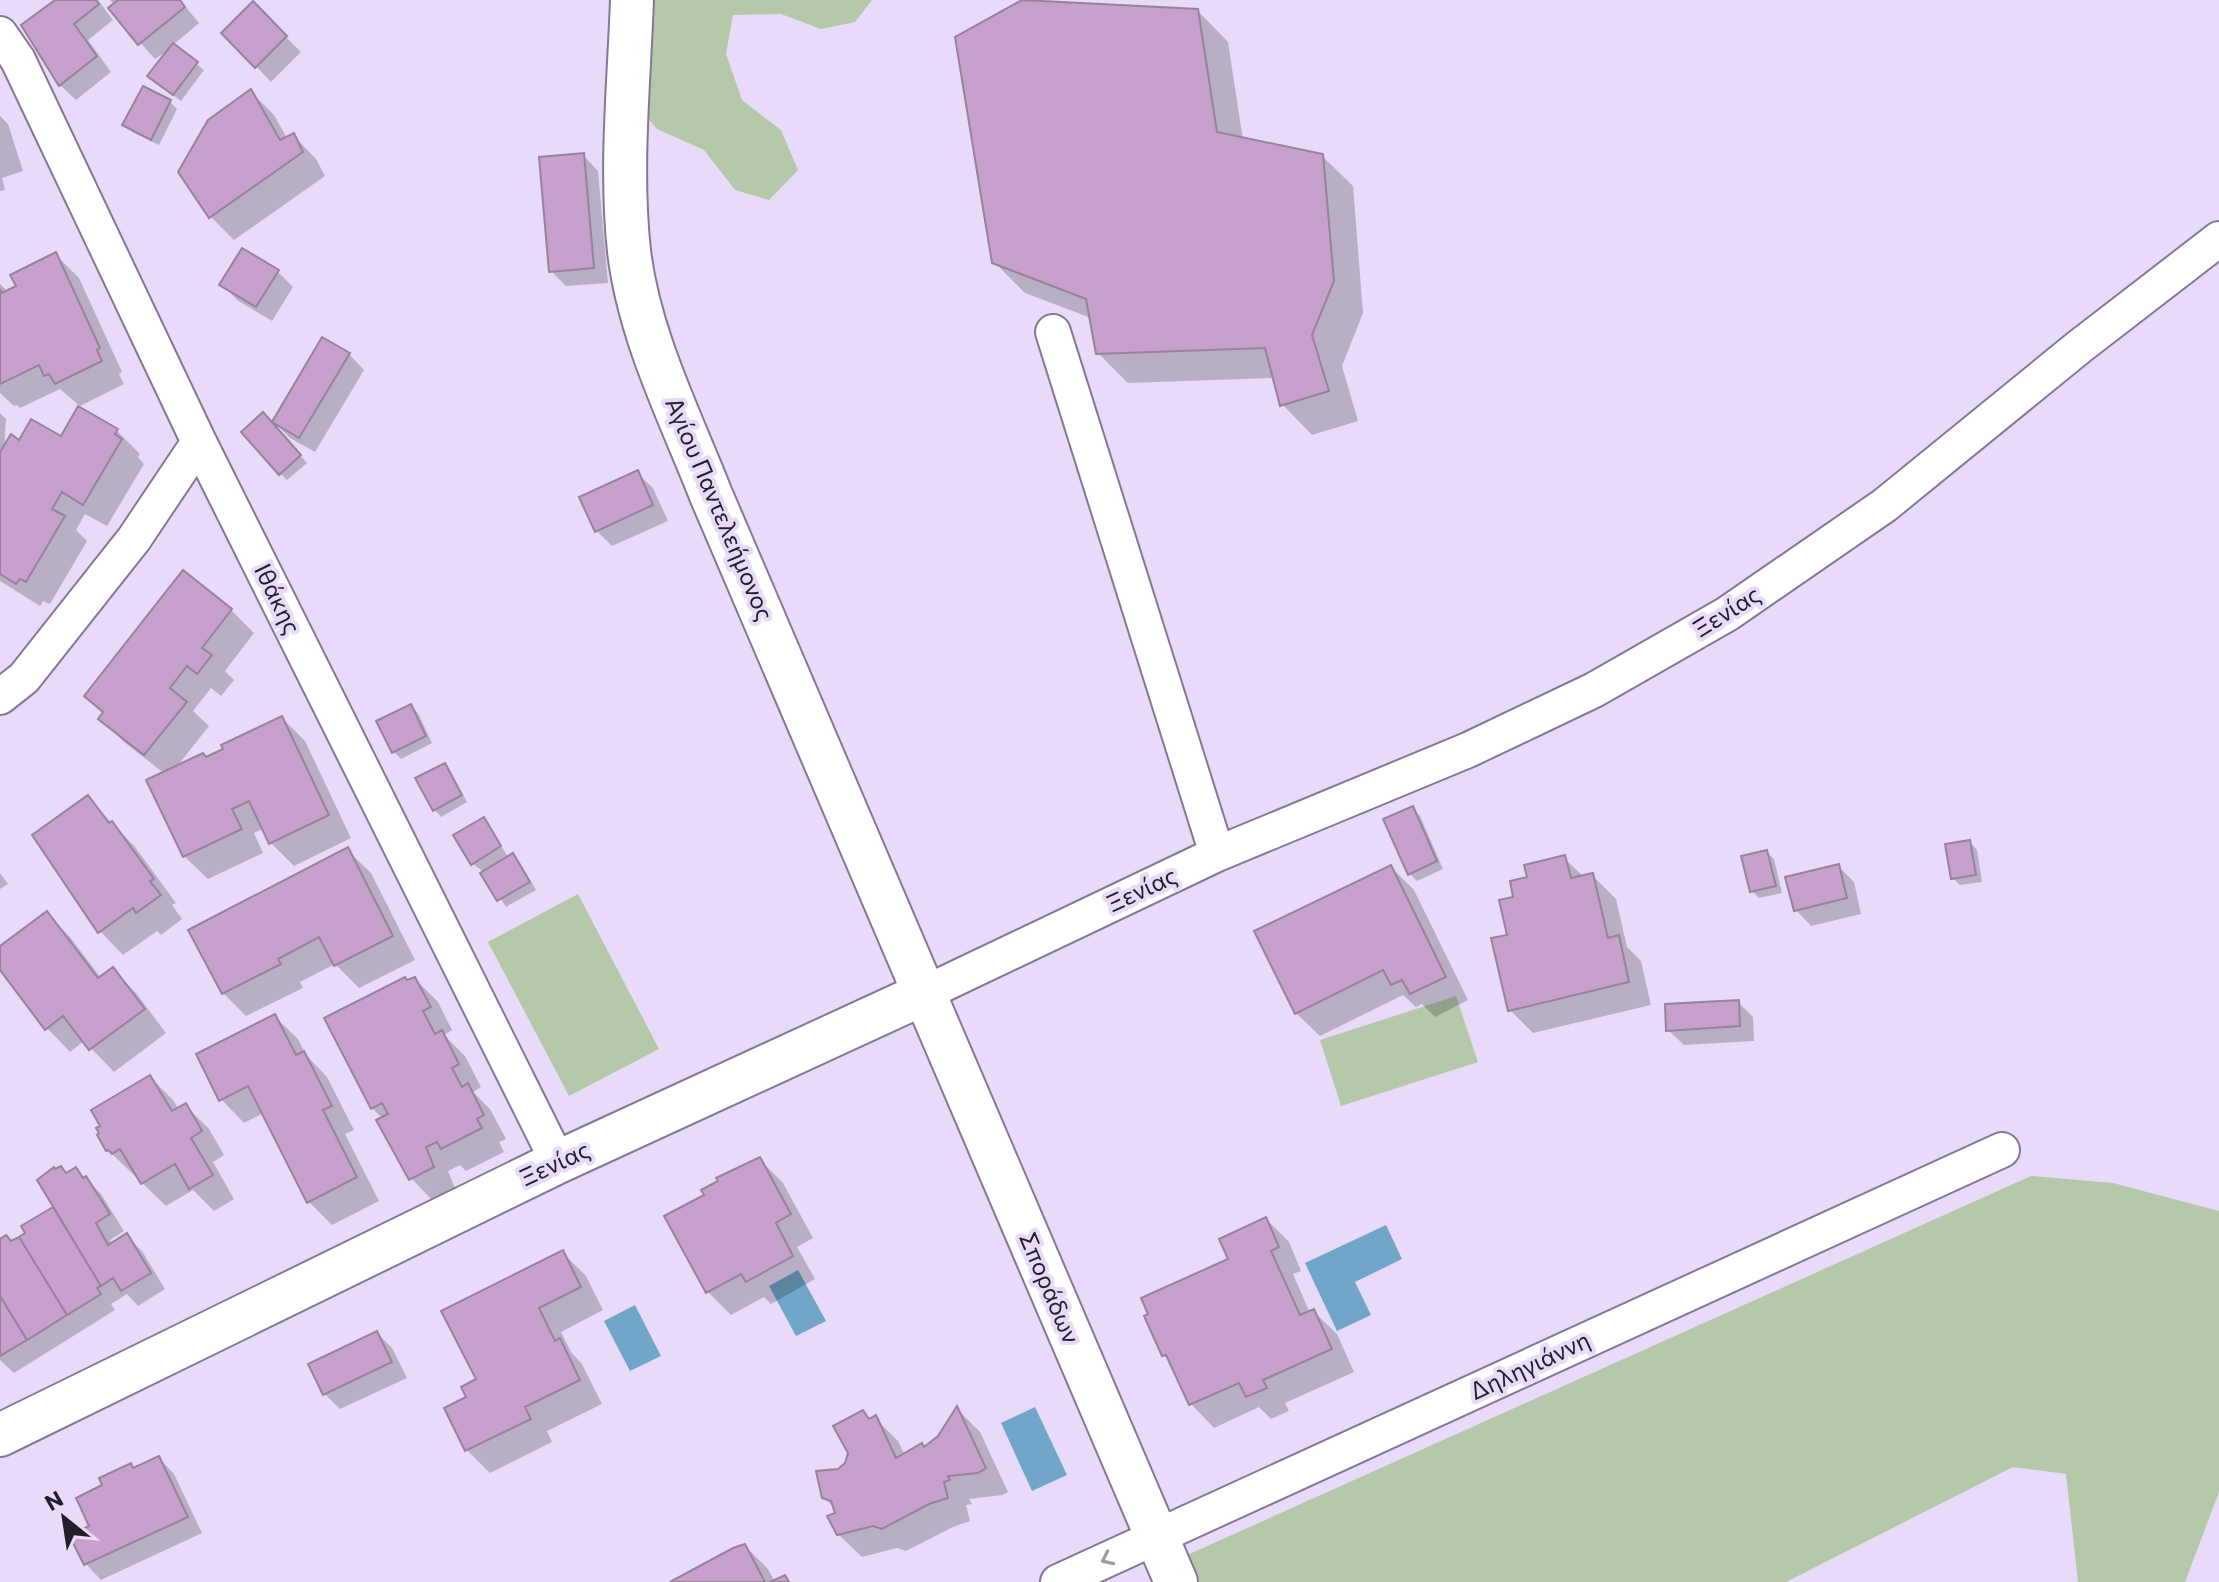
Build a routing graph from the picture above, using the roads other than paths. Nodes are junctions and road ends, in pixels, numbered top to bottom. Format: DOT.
graph roads {
  1 [pos="632,0"];
  2 [pos="0,34"];
  3 [pos="2219,239"];
  4 [pos="1053,332"];
  5 [pos="199,442"];
  6 [pos="0,697"];
  7 [pos="1217,854"];
  8 [pos="923,994"];
  9 [pos="2002,1150"];
  10 [pos="558,1162"];
  11 [pos="0,1435"];
  12 [pos="1157,1537"];
  13 [pos="1058,1582"];
  14 [pos="1176,1582"];
  1 -- 8 [label="street, Αγίου Παντελεήμονος"];
  2 -- 5 [label="street, Ιθάκης"];
  3 -- 7 [label="street, Ξενίας"];
  4 -- 7 [label="street"];
  5 -- 6 [label="street"];
  5 -- 10 [label="street, Ιθάκης"];
  7 -- 8 [label="street, Ξενίας"];
  8 -- 10 [label="street, Ξενίας"];
  8 -- 12 [label="street, Σποράδων"];
  9 -- 12 [label="street, Δηληγιάννη"];
  10 -- 11 [label="street, Ξενίας"];
  12 -- 13 [label="street, Δηληγιάννη, one-way"];
  12 -- 14 [label="street, Σποράδων"];
}
